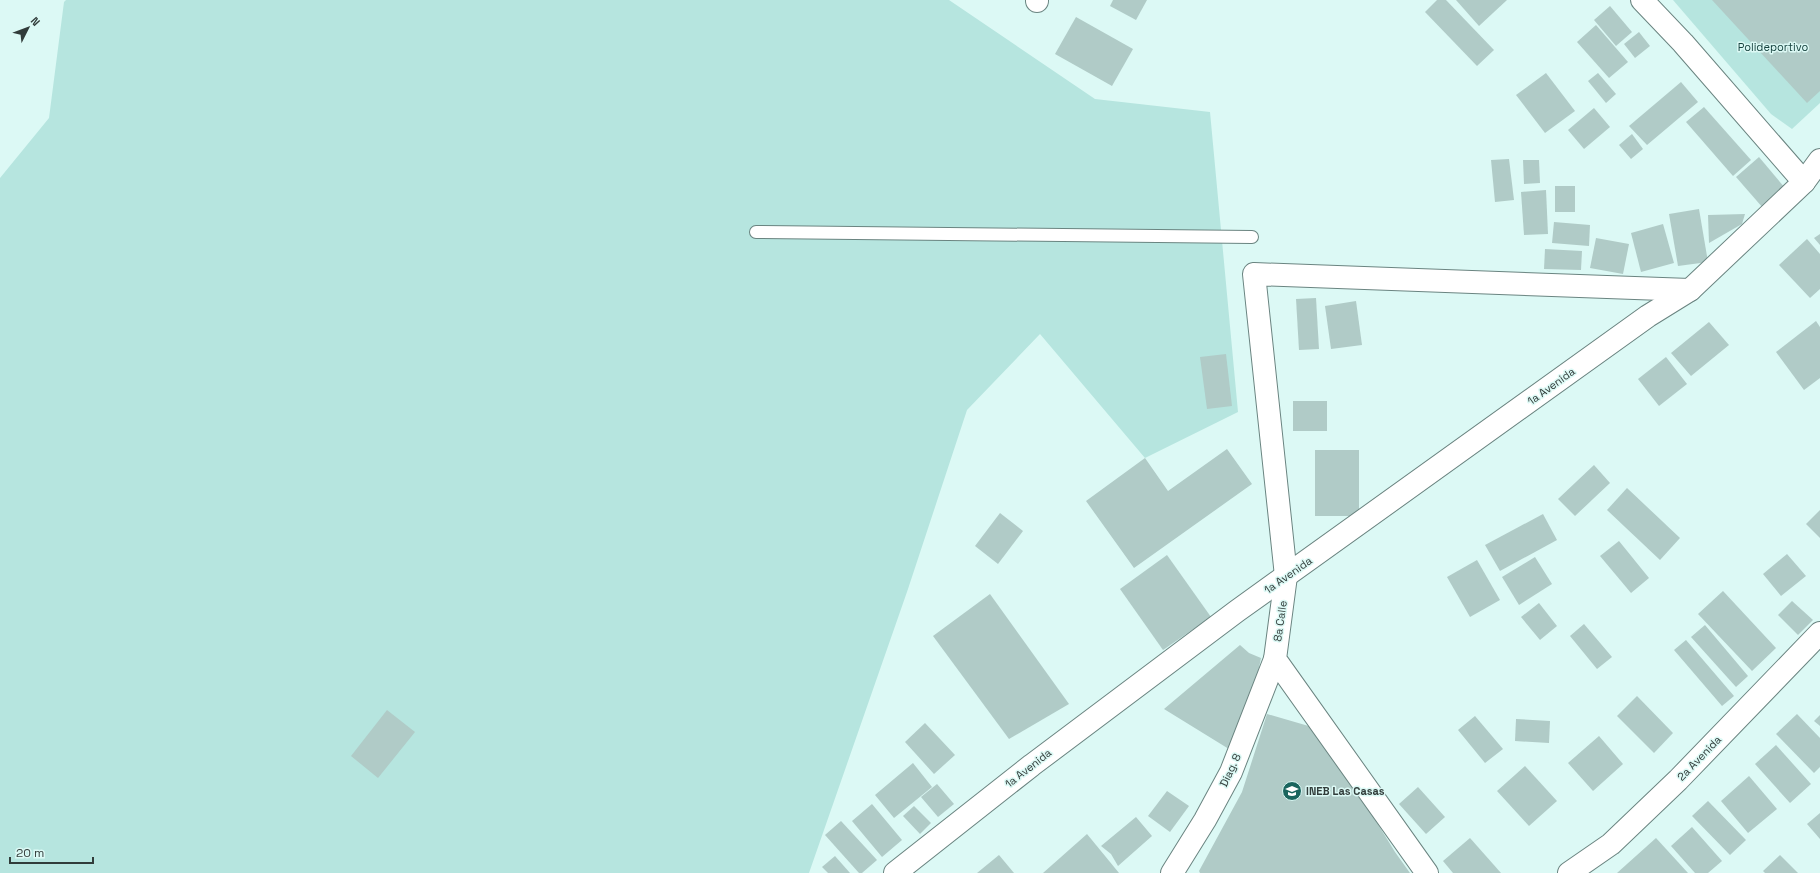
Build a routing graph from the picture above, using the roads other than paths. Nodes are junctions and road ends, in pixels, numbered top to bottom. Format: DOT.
graph roads {
  1 [pos="1642,0"];
  2 [pos="1820,160"];
  3 [pos="1804,182"];
  4 [pos="756,232"];
  5 [pos="1252,237"];
  6 [pos="1690,290"];
  7 [pos="1286,576"];
  8 [pos="1820,634"];
  9 [pos="1275,659"];
  10 [pos="895,873"];
  11 [pos="1172,873"];
  12 [pos="1427,873"];
  13 [pos="1569,873"];
  1 -- 3 [label="street"];
  2 -- 3 [label="street, 1a Avenida"];
  3 -- 6 [label="street, 1a Avenida"];
  4 -- 5 [label="lane"];
  6 -- 7 [label="street, 1a Avenida"];
  6 -- 7 [label="street, 8a Calle"];
  7 -- 9 [label="street, 8a Calle"];
  7 -- 10 [label="street, 1a Avenida"];
  8 -- 13 [label="street, 2a Avenida"];
  9 -- 11 [label="street, Diag. 8"];
  9 -- 12 [label="street"];
}
